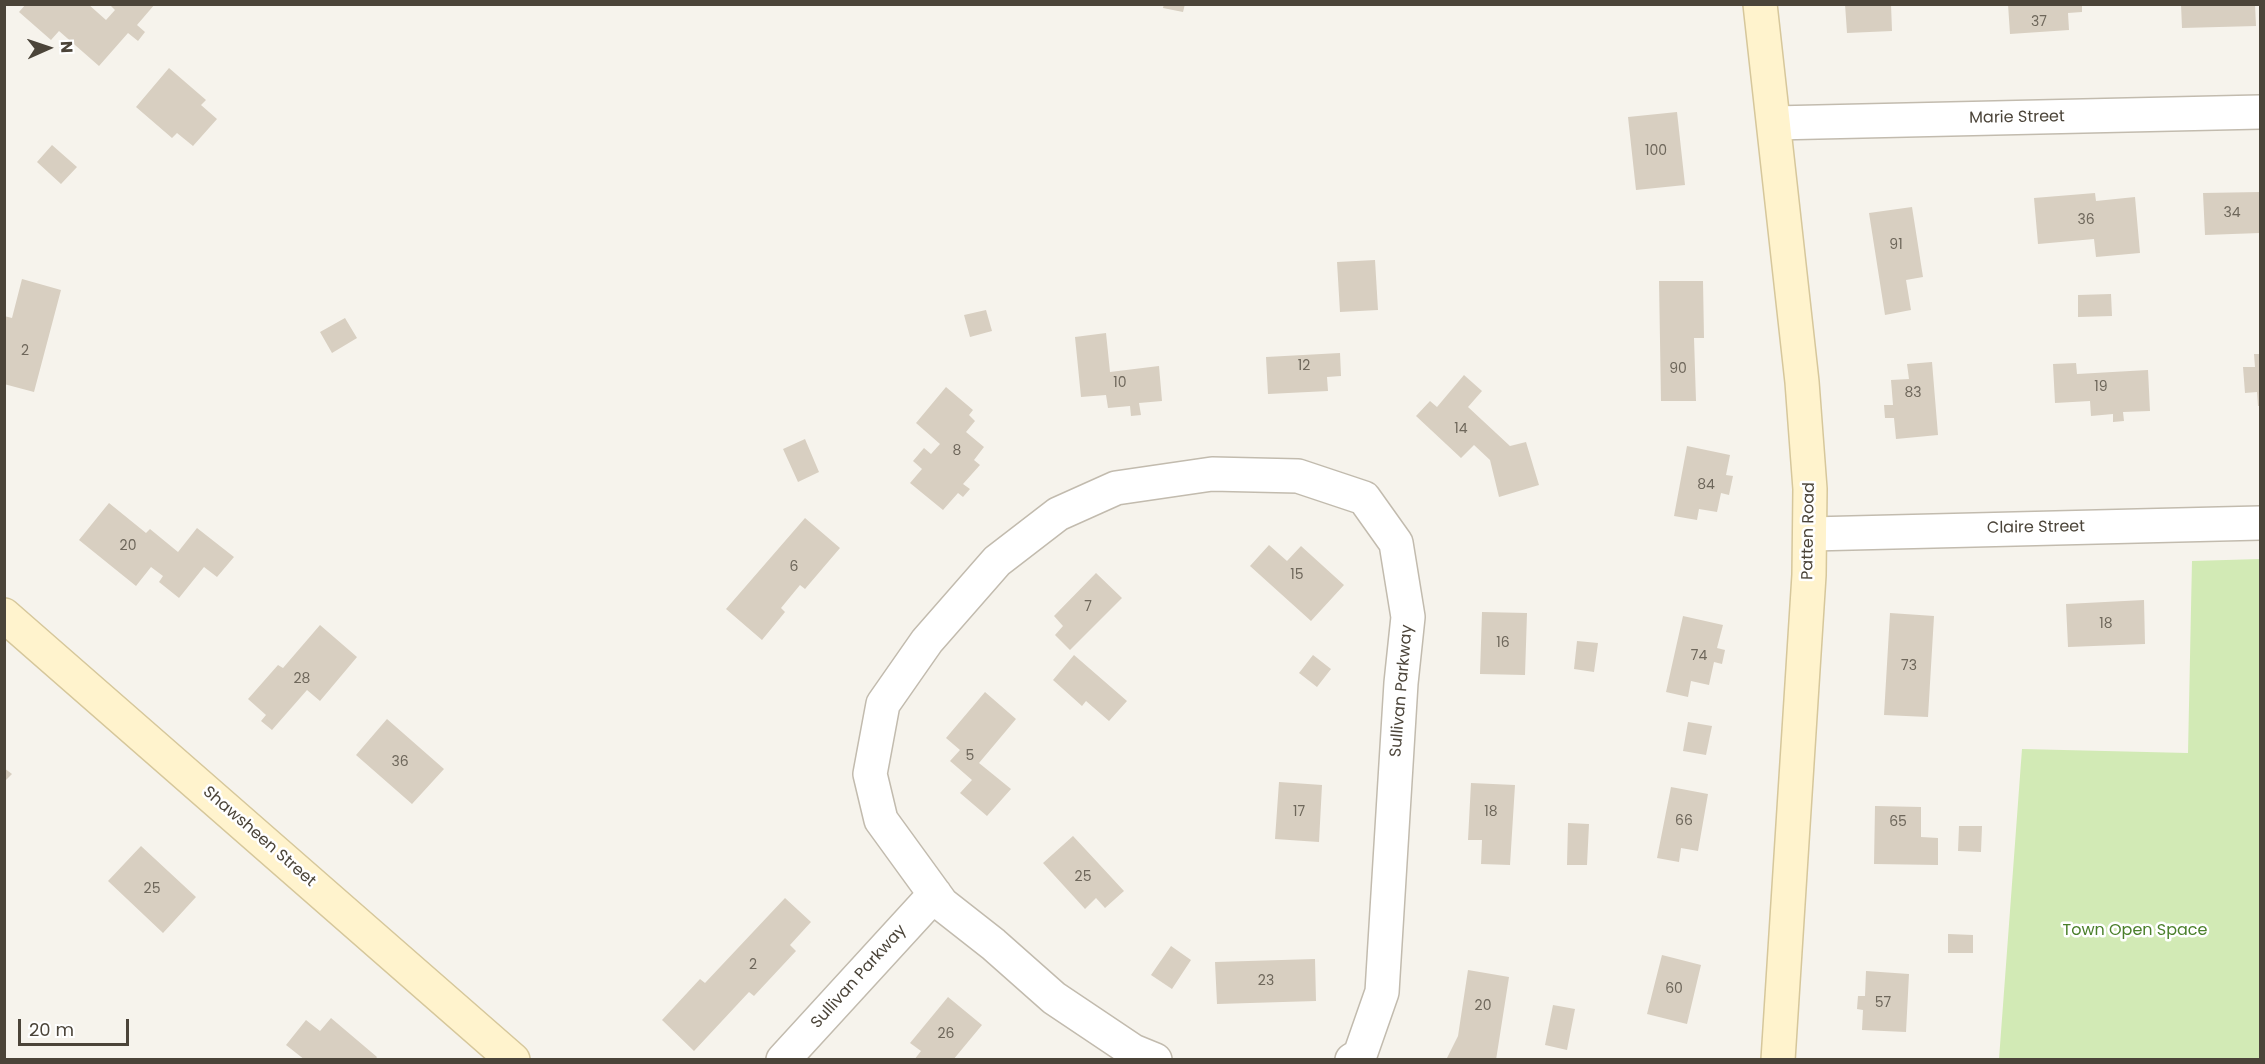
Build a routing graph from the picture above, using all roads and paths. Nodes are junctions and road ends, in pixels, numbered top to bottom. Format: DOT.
graph roads {
  1 [pos="1760,4"];
  2 [pos="2260,112"];
  3 [pos="1774,123"];
  4 [pos="2260,523"];
  5 [pos="1811,534"];
  6 [pos="4,615"];
  7 [pos="935,894"];
  8 [pos="513,1059"];
  9 [pos="783,1059"];
  10 [pos="1155,1059"];
  11 [pos="1352,1059"];
  12 [pos="1778,1059"];
  1 -- 3 [label="street, Patten Road"];
  2 -- 3 [label="street, Marie Street"];
  3 -- 5 [label="street, Patten Road"];
  4 -- 5 [label="street, Claire Street"];
  5 -- 12 [label="street, Patten Road"];
  6 -- 8 [label="street, Shawsheen Street"];
  7 -- 9 [label="street, Sullivan Parkway"];
  7 -- 10 [label="street, Sullivan Parkway"];
  7 -- 11 [label="street, Sullivan Parkway"];
}
